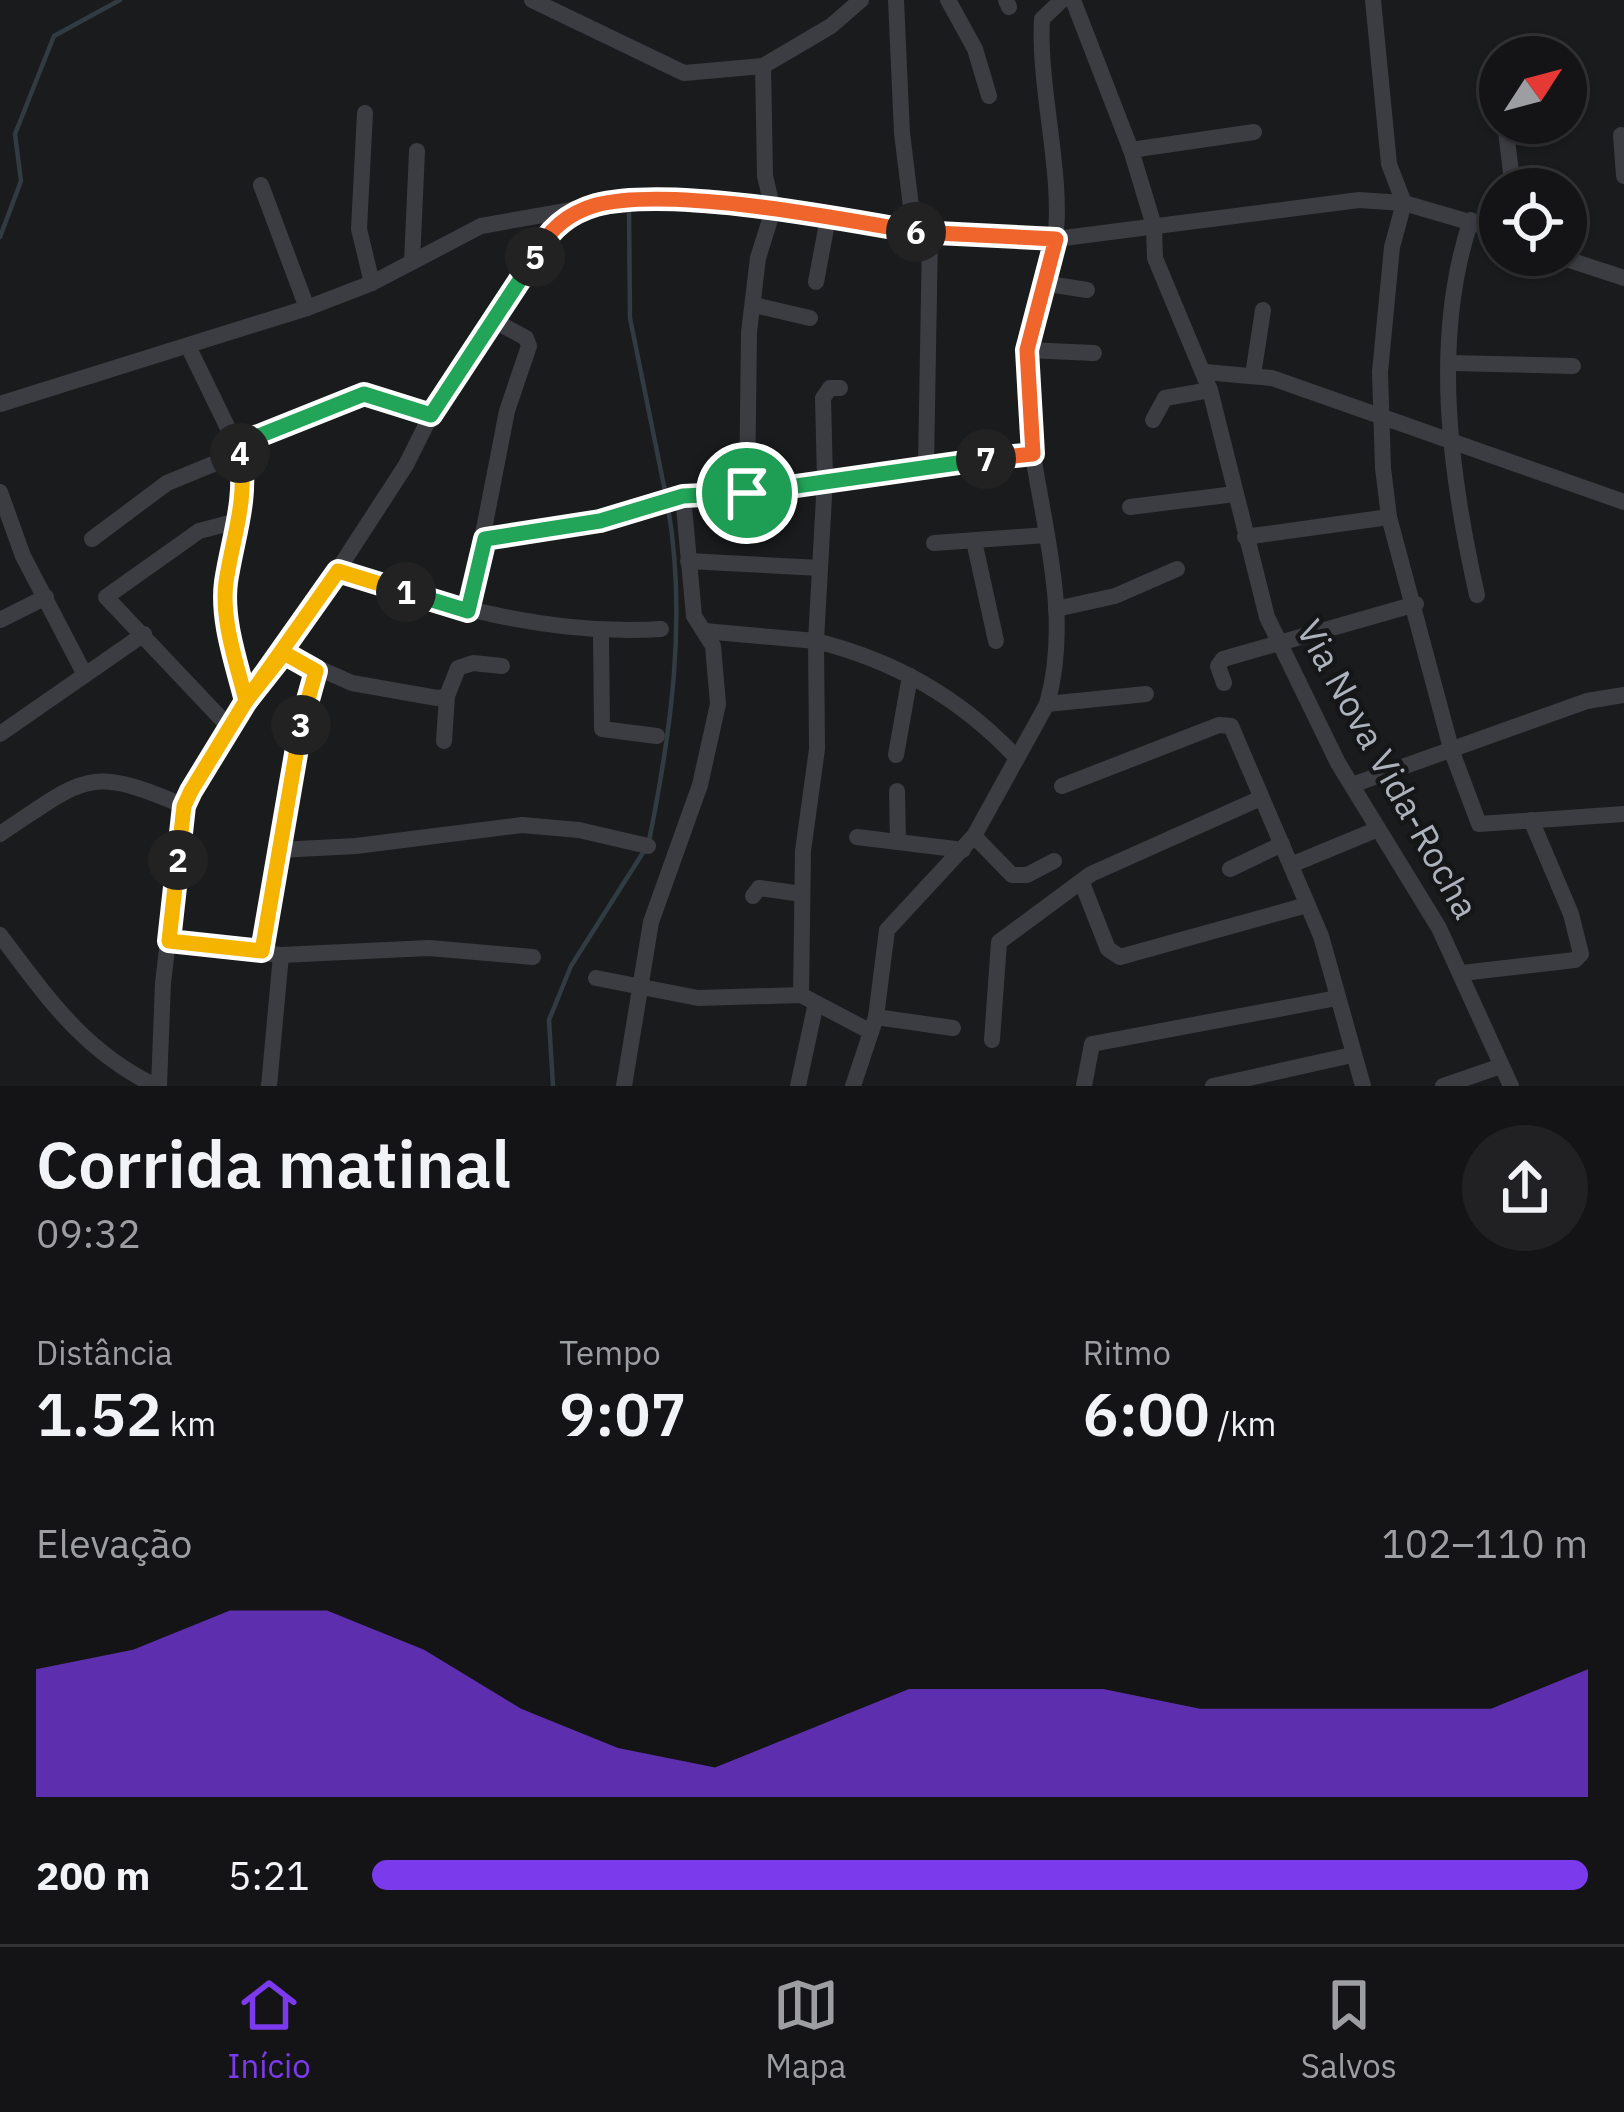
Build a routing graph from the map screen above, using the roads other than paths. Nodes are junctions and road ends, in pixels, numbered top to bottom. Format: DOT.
graph roads {
  1 [pos="532,0"];
  2 [pos="861,0"];
  3 [pos="896,0"];
  4 [pos="948,0"];
  5 [pos="1062,0"];
  6 [pos="1073,0"];
  7 [pos="1373,0"];
  8 [pos="763,66"];
  9 [pos="989,96"];
  10 [pos="365,113"];
  11 [pos="1254,132"];
  12 [pos="1621,135"];
  13 [pos="1131,150"];
  14 [pos="417,151"];
  15 [pos="1624,176"];
  16 [pos="261,185"];
  17 [pos="1403,203"];
  18 [pos="773,210"];
  19 [pos="574,213"];
  20 [pos="828,218"];
  21 [pos="1471,220"];
  22 [pos="1479,223"];
  23 [pos="1154,226"];
  24 [pos="922,233"];
  25 [pos="1056,239"];
  26 [pos="412,262"];
  27 [pos="1587,266"];
  28 [pos="1624,278"];
  29 [pos="816,282"];
  30 [pos="372,283"];
  31 [pos="1042,283"];
  32 [pos="1087,290"];
  33 [pos="754,305"];
  34 [pos="308,308"];
  35 [pos="1263,310"];
  36 [pos="810,318"];
  37 [pos="491,320"];
  38 [pos="189,349"];
  39 [pos="1027,350"];
  40 [pos="1094,353"];
  41 [pos="1451,364"];
  42 [pos="1573,366"];
  43 [pos="1253,375"];
  44 [pos="1207,381"];
  45 [pos="840,388"];
  46 [pos="0,404"];
  47 [pos="431,415"];
  48 [pos="1378,416"];
  49 [pos="1153,420"];
  50 [pos="1450,442"];
  51 [pos="238,449"];
  52 [pos="1033,454"];
  53 [pos="926,466"];
  54 [pos="825,479"];
  55 [pos="0,492"];
  56 [pos="747,493"];
  57 [pos="1235,494"];
  58 [pos="683,496"];
  59 [pos="1624,502"];
  60 [pos="1130,507"];
  61 [pos="1389,517"];
  62 [pos="241,520"];
  63 [pos="1047,535"];
  64 [pos="1245,537"];
  65 [pos="92,539"];
  66 [pos="485,539"];
  67 [pos="974,541"];
  68 [pos="934,544"];
  69 [pos="688,561"];
  70 [pos="820,568"];
  71 [pos="1177,569"];
  72 [pos="338,571"];
  73 [pos="1477,595"];
  74 [pos="46,597"];
  75 [pos="1416,604"];
  76 [pos="1056,609"];
  77 [pos="468,611"];
  78 [pos="0,620"];
  79 [pos="661,629"];
  80 [pos="704,631"];
  81 [pos="601,633"];
  82 [pos="144,634"];
  83 [pos="816,640"];
  84 [pos="996,640"];
  85 [pos="1276,640"];
  86 [pos="284,653"];
  87 [pos="502,666"];
  88 [pos="316,671"];
  89 [pos="85,675"];
  90 [pos="910,676"];
  91 [pos="1224,683"];
  92 [pos="1146,694"];
  93 [pos="1624,695"];
  94 [pos="447,696"];
  95 [pos="246,701"];
  96 [pos="1046,704"];
  97 [pos="229,727"];
  98 [pos="0,734"];
  99 [pos="657,736"];
  100 [pos="444,741"];
  101 [pos="1452,752"];
  102 [pos="896,754"];
  103 [pos="1015,756"];
  104 [pos="1352,785"];
  105 [pos="1062,786"];
  106 [pos="897,791"];
  107 [pos="1262,798"];
  108 [pos="184,806"];
  109 [pos="1624,814"];
  110 [pos="1531,820"];
  111 [pos="1378,829"];
  112 [pos="0,834"];
  113 [pos="857,837"];
  114 [pos="898,842"];
  115 [pos="968,843"];
  116 [pos="1282,844"];
  117 [pos="648,846"];
  118 [pos="278,850"];
  119 [pos="1054,861"];
  120 [pos="1291,865"];
  121 [pos="1230,869"];
  122 [pos="1082,883"];
  123 [pos="802,894"];
  124 [pos="753,896"];
  125 [pos="1307,905"];
  126 [pos="0,935"];
  127 [pos="169,941"];
  128 [pos="272,953"];
  129 [pos="532,957"];
  130 [pos="1462,973"];
  131 [pos="596,978"];
  132 [pos="642,989"];
  133 [pos="1336,998"];
  134 [pos="808,999"];
  135 [pos="873,1024"];
  136 [pos="953,1028"];
  137 [pos="992,1040"];
  138 [pos="1352,1055"];
  139 [pos="1502,1066"];
  140 [pos="1289,1079"];
  141 [pos="158,1086"];
  142 [pos="269,1086"];
  143 [pos="624,1086"];
  144 [pos="798,1086"];
  145 [pos="853,1086"];
  146 [pos="1084,1086"];
  147 [pos="1213,1086"];
  148 [pos="1364,1086"];
  149 [pos="1443,1086"];
  150 [pos="1510,1086"];
  1 -- 8 [label="street"];
  2 -- 8 [label="street"];
  3 -- 24 [label="street"];
  4 -- 9 [label="street"];
  5 -- 25 [label="street"];
  6 -- 13 [label="street, Via Nova Vida-Rocha"];
  7 -- 17 [label="street"];
  8 -- 18 [label="street"];
  10 -- 30 [label="street"];
  11 -- 13 [label="street"];
  12 -- 15 [label="street"];
  13 -- 23 [label="street, Via Nova Vida-Rocha"];
  14 -- 26 [label="street"];
  16 -- 34 [label="street"];
  17 -- 21 [label="street"];
  17 -- 23 [label="street"];
  17 -- 48 [label="street"];
  18 -- 19 [label="street"];
  18 -- 20 [label="street"];
  18 -- 33 [label="street"];
  19 -- 26 [label="street"];
  19 -- 37 [label="street"];
  20 -- 24 [label="street"];
  20 -- 29 [label="street"];
  21 -- 22 [label="street"];
  21 -- 41 [label="street"];
  23 -- 25 [label="street"];
  23 -- 44 [label="street, Via Nova Vida-Rocha"];
  24 -- 25 [label="street"];
  24 -- 53 [label="street"];
  25 -- 31 [label="street"];
  26 -- 30 [label="street"];
  27 -- 28 [label="street"];
  30 -- 34 [label="street"];
  31 -- 32 [label="street"];
  31 -- 39 [label="street"];
  33 -- 36 [label="street"];
  33 -- 56 [label="street"];
  34 -- 38 [label="street"];
  35 -- 43 [label="street"];
  37 -- 47 [label="street"];
  37 -- 66 [label="street"];
  38 -- 46 [label="street"];
  38 -- 51 [label="street"];
  39 -- 40 [label="street"];
  39 -- 52 [label="street"];
  41 -- 42 [label="street"];
  41 -- 50 [label="street"];
  43 -- 44 [label="street"];
  43 -- 48 [label="street"];
  44 -- 49 [label="street"];
  44 -- 57 [label="street, Via Nova Vida-Rocha"];
  45 -- 54 [label="street"];
  47 -- 51 [label="street"];
  47 -- 72 [label="street"];
  48 -- 50 [label="street"];
  48 -- 61 [label="street"];
  50 -- 59 [label="street"];
  50 -- 73 [label="street"];
  51 -- 62 [label="street"];
  51 -- 65 [label="street"];
  52 -- 53 [label="street"];
  52 -- 63 [label="street"];
  53 -- 54 [label="street"];
  54 -- 56 [label="street"];
  54 -- 70 [label="street"];
  55 -- 74 [label="street"];
  56 -- 58 [label="street"];
  57 -- 60 [label="street"];
  57 -- 64 [label="street, Via Nova Vida-Rocha"];
  58 -- 66 [label="street"];
  58 -- 69 [label="street"];
  61 -- 64 [label="street"];
  61 -- 75 [label="street"];
  62 -- 82 [label="street"];
  62 -- 95 [label="street"];
  63 -- 67 [label="street"];
  63 -- 76 [label="street"];
  64 -- 85 [label="street, Via Nova Vida-Rocha"];
  66 -- 77 [label="street"];
  67 -- 68 [label="street"];
  67 -- 84 [label="street"];
  69 -- 70 [label="street"];
  69 -- 80 [label="street"];
  70 -- 83 [label="street"];
  71 -- 76 [label="street"];
  72 -- 77 [label="street"];
  72 -- 86 [label="street"];
  74 -- 78 [label="street"];
  74 -- 89 [label="street"];
  75 -- 85 [label="street"];
  75 -- 101 [label="street"];
  76 -- 96 [label="street"];
  77 -- 81 [label="street"];
  79 -- 81 [label="street"];
  80 -- 83 [label="street"];
  80 -- 132 [label="street"];
  81 -- 99 [label="street"];
  82 -- 89 [label="street"];
  82 -- 97 [label="street"];
  83 -- 90 [label="street"];
  83 -- 123 [label="street"];
  85 -- 91 [label="street"];
  85 -- 104 [label="street, Via Nova Vida-Rocha"];
  86 -- 88 [label="street"];
  86 -- 95 [label="street"];
  87 -- 94 [label="street"];
  88 -- 94 [label="street"];
  88 -- 118 [label="street"];
  89 -- 98 [label="street"];
  90 -- 102 [label="street"];
  90 -- 103 [label="street"];
  92 -- 96 [label="street"];
  93 -- 101 [label="street"];
  94 -- 100 [label="street"];
  95 -- 97 [label="street"];
  96 -- 103 [label="street"];
  97 -- 108 [label="street"];
  101 -- 104 [label="street"];
  101 -- 110 [label="street"];
  103 -- 115 [label="street"];
  104 -- 111 [label="street, Via Nova Vida-Rocha"];
  105 -- 107 [label="street"];
  106 -- 114 [label="street"];
  107 -- 116 [label="street"];
  107 -- 122 [label="street"];
  108 -- 112 [label="street"];
  108 -- 127 [label="street"];
  109 -- 110 [label="street"];
  110 -- 130 [label="street"];
  111 -- 120 [label="street"];
  111 -- 130 [label="street, Via Nova Vida-Rocha"];
  113 -- 114 [label="street"];
  114 -- 115 [label="street"];
  115 -- 119 [label="street"];
  115 -- 135 [label="street"];
  116 -- 120 [label="street"];
  116 -- 121 [label="street"];
  117 -- 118 [label="street"];
  118 -- 128 [label="street"];
  120 -- 125 [label="street"];
  122 -- 125 [label="street"];
  122 -- 137 [label="street"];
  123 -- 124 [label="street"];
  123 -- 134 [label="street"];
  125 -- 133 [label="street"];
  126 -- 141 [label="street"];
  127 -- 128 [label="street"];
  127 -- 141 [label="street"];
  128 -- 129 [label="street"];
  128 -- 142 [label="street"];
  130 -- 139 [label="street, Via Nova Vida-Rocha"];
  131 -- 132 [label="street"];
  132 -- 134 [label="street"];
  132 -- 143 [label="street"];
  133 -- 138 [label="street"];
  133 -- 146 [label="street"];
  134 -- 135 [label="street"];
  134 -- 144 [label="street"];
  135 -- 136 [label="street"];
  135 -- 145 [label="street"];
  138 -- 140 [label="street"];
  138 -- 148 [label="street"];
  139 -- 149 [label="street"];
  139 -- 150 [label="street, Via Nova Vida-Rocha"];
  140 -- 147 [label="street"];
}
